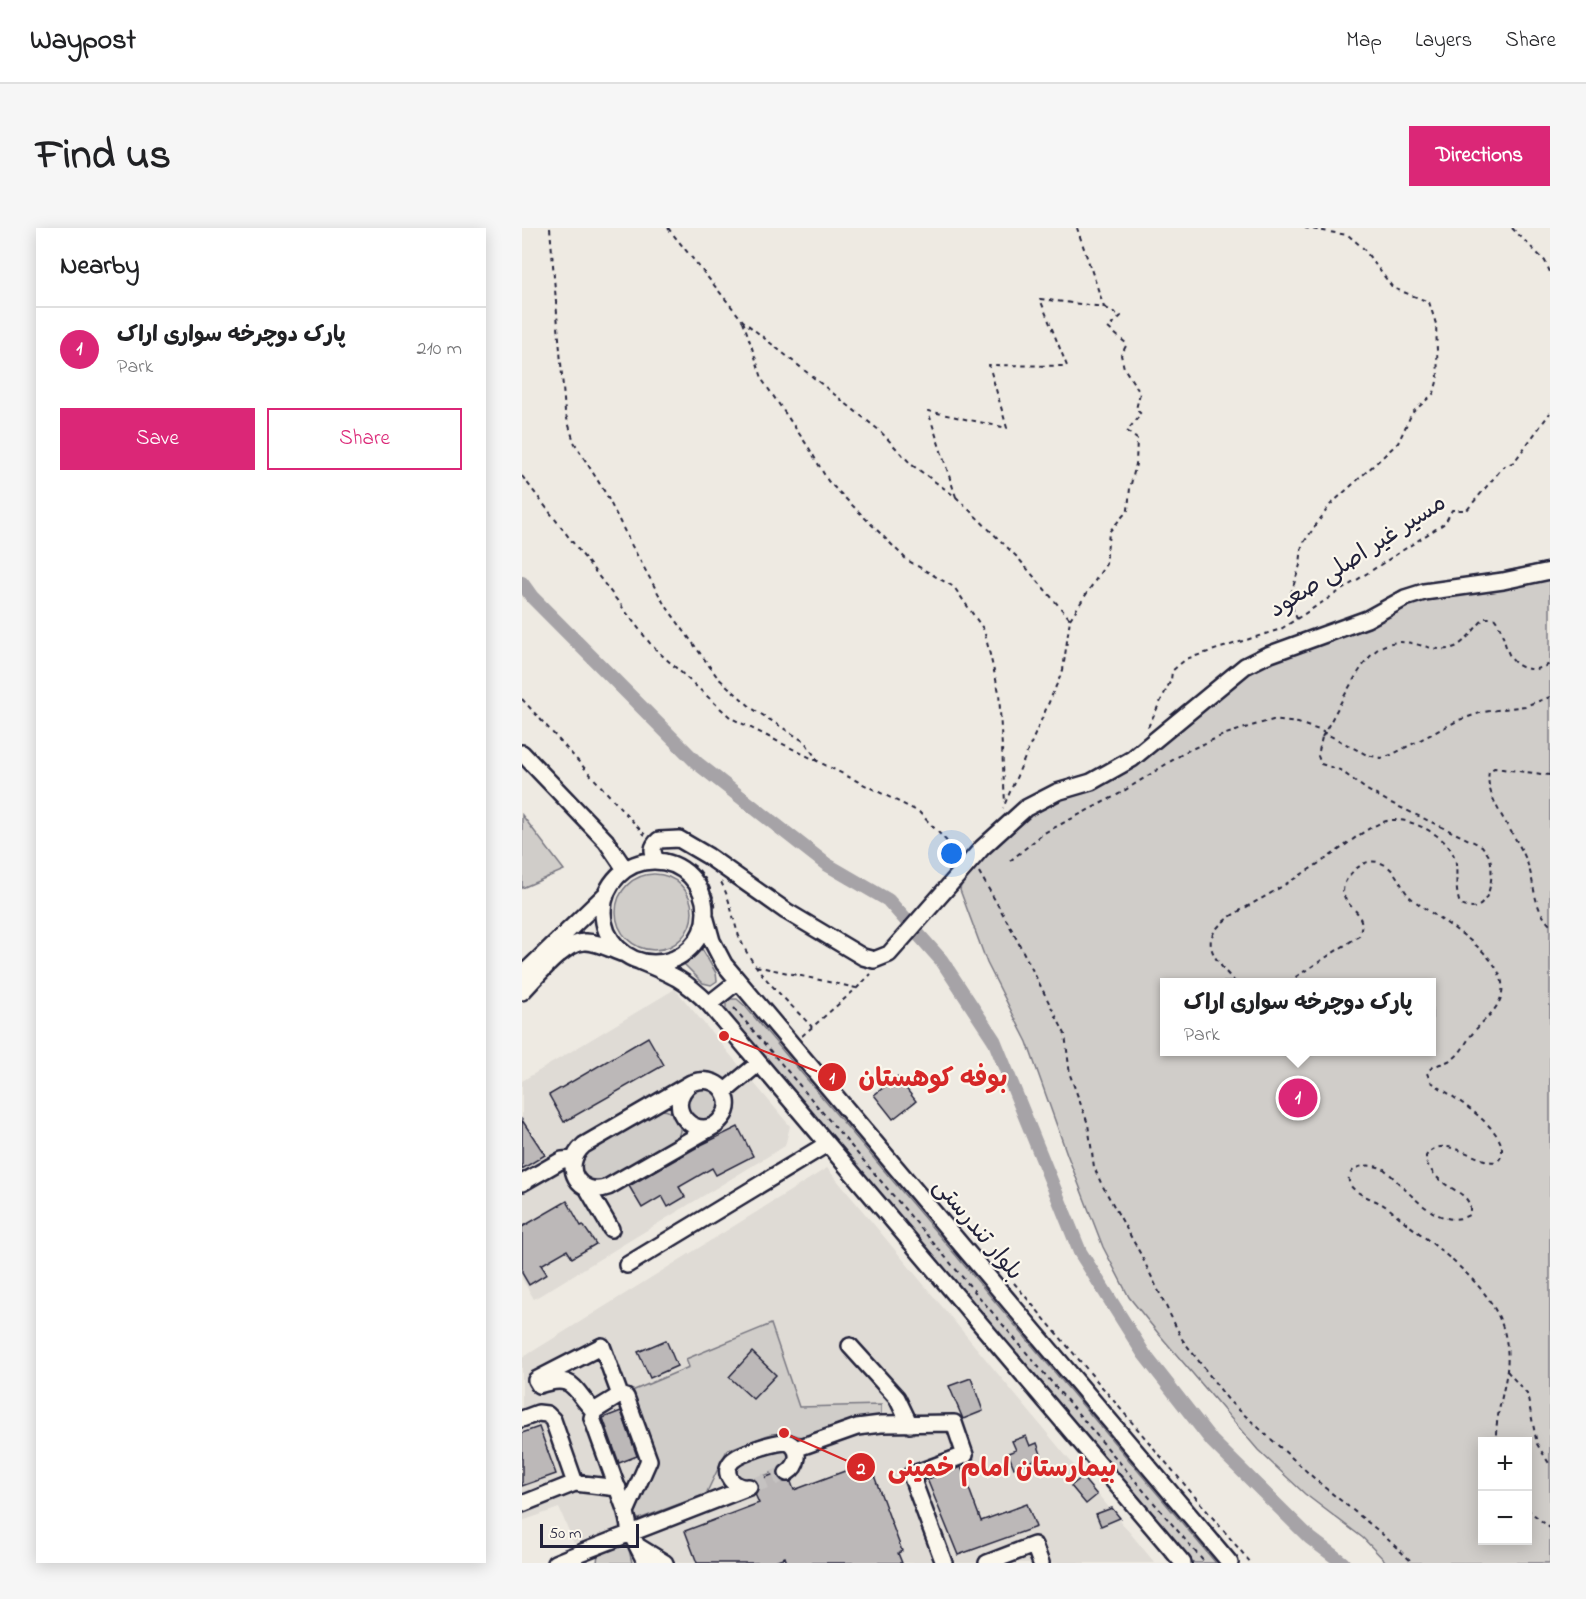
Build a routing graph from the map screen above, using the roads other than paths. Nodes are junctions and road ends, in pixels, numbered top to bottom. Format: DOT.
graph roads {
  1 [pos="1550,571"];
  2 [pos="522,753"];
  3 [pos="656,860"];
  4 [pos="625,869"];
  5 [pos="605,895"];
  6 [pos="710,912"];
  7 [pos="560,945"];
  8 [pos="624,954"];
  9 [pos="639,961"];
  10 [pos="522,975"];
  11 [pos="738,981"];
  12 [pos="522,992"];
  13 [pos="710,1004"];
  14 [pos="759,1063"];
  15 [pos="691,1083"];
  16 [pos="724,1092"];
  17 [pos="716,1125"];
  18 [pos="827,1144"];
  19 [pos="574,1160"];
  20 [pos="522,1183"];
  21 [pos="587,1188"];
  22 [pos="611,1229"];
  23 [pos="627,1265"];
  24 [pos="850,1346"];
  25 [pos="620,1395"];
  26 [pos="594,1411"];
  27 [pos="522,1419"];
  28 [pos="909,1425"];
  29 [pos="795,1449"];
  30 [pos="787,1473"];
  31 [pos="728,1474"];
  32 [pos="575,1484"];
  33 [pos="618,1488"];
  34 [pos="714,1501"];
  35 [pos="522,1504"];
  36 [pos="626,1512"];
  37 [pos="630,1532"];
  38 [pos="639,1547"];
  39 [pos="574,1559"];
  40 [pos="555,1563"];
  41 [pos="646,1563"];
  42 [pos="665,1563"];
  43 [pos="944,1563"];
  44 [pos="987,1563"];
  45 [pos="1041,1563"];
  46 [pos="1183,1563"];
  47 [pos="1230,1563"];
  1 -- 3 [label="street"];
  2 -- 4 [label="street"];
  3 -- 4 [label="street"];
  3 -- 6 [label="street"];
  4 -- 5 [label="street"];
  5 -- 7 [label="street"];
  5 -- 8 [label="street"];
  6 -- 9 [label="street"];
  6 -- 11 [label="street, بلوار تندرستی"];
  7 -- 8 [label="street"];
  7 -- 10 [label="street"];
  7 -- 12 [label="street"];
  8 -- 9 [label="street"];
  9 -- 13 [label="street"];
  11 -- 13 [label="street"];
  11 -- 47 [label="street, بلوار تندرستی"];
  13 -- 14 [label="street"];
  14 -- 16 [label="street"];
  14 -- 18 [label="street"];
  15 -- 16 [label="street"];
  15 -- 17 [label="street"];
  15 -- 19 [label="street"];
  16 -- 17 [label="street"];
  17 -- 21 [label="street"];
  18 -- 23 [label="street"];
  18 -- 46 [label="street"];
  19 -- 20 [label="street"];
  19 -- 21 [label="street"];
  21 -- 22 [label="street"];
  24 -- 28 [label="street"];
  25 -- 26 [label="street"];
  25 -- 26 [label="street"];
  25 -- 36 [label="street"];
  26 -- 33 [label="street"];
  27 -- 32 [label="street"];
  28 -- 29 [label="street"];
  28 -- 43 [label="street"];
  29 -- 30 [label="street"];
  29 -- 31 [label="street"];
  31 -- 34 [label="street"];
  31 -- 34 [label="street"];
  32 -- 33 [label="street"];
  32 -- 35 [label="street"];
  33 -- 36 [label="street"];
  34 -- 37 [label="street"];
  36 -- 37 [label="street"];
  37 -- 38 [label="street"];
  37 -- 39 [label="street"];
  38 -- 41 [label="street"];
  38 -- 42 [label="street"];
  39 -- 40 [label="street"];
  44 -- 45 [label="street"];
}
